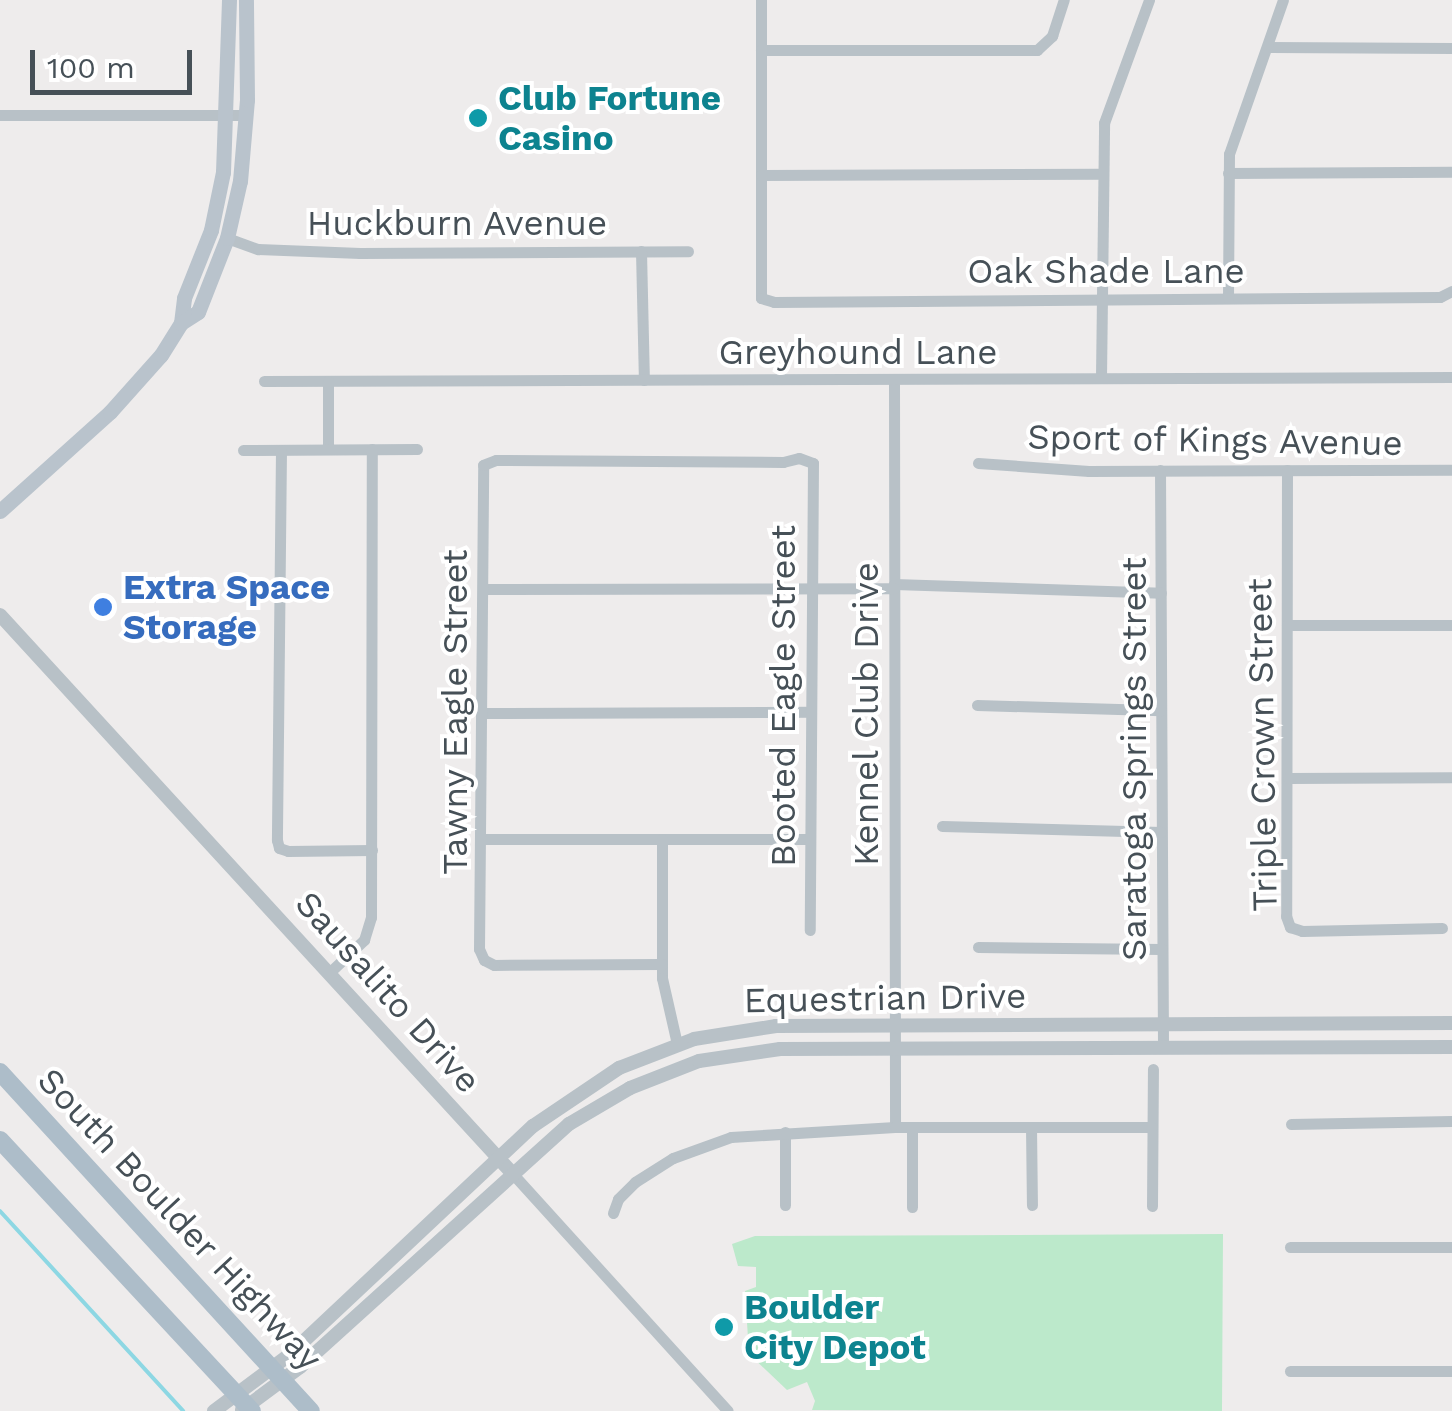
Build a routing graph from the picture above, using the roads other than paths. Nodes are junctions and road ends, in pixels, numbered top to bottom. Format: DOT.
graph roads {
  1 [pos="229,0"];
  2 [pos="246,0"];
  3 [pos="761,0"];
  4 [pos="1064,0"];
  5 [pos="1149,0"];
  6 [pos="1283,0"];
  7 [pos="1268,48"];
  8 [pos="1452,48"];
  9 [pos="761,50"];
  10 [pos="0,115"];
  11 [pos="246,115"];
  12 [pos="228,116"];
  13 [pos="1452,172"];
  14 [pos="1228,173"];
  15 [pos="1100,174"];
  16 [pos="761,175"];
  17 [pos="227,238"];
  18 [pos="641,251"];
  19 [pos="688,251"];
  20 [pos="1452,292"];
  21 [pos="1228,298"];
  22 [pos="1100,299"];
  23 [pos="181,324"];
  24 [pos="1452,377"];
  25 [pos="1101,378"];
  26 [pos="894,379"];
  27 [pos="644,380"];
  28 [pos="264,381"];
  29 [pos="328,381"];
  30 [pos="328,449"];
  31 [pos="372,449"];
  32 [pos="417,449"];
  33 [pos="243,450"];
  34 [pos="282,450"];
  35 [pos="812,463"];
  36 [pos="978,463"];
  37 [pos="1160,470"];
  38 [pos="1287,470"];
  39 [pos="1452,470"];
  40 [pos="0,511"];
  41 [pos="894,586"];
  42 [pos="810,588"];
  43 [pos="482,589"];
  44 [pos="1161,593"];
  45 [pos="0,615"];
  46 [pos="1288,625"];
  47 [pos="1451,625"];
  48 [pos="976,705"];
  49 [pos="1161,710"];
  50 [pos="810,712"];
  51 [pos="483,713"];
  52 [pos="1452,777"];
  53 [pos="1288,778"];
  54 [pos="942,826"];
  55 [pos="1162,832"];
  56 [pos="662,838"];
  57 [pos="482,839"];
  58 [pos="810,839"];
  59 [pos="372,850"];
  60 [pos="1442,928"];
  61 [pos="810,930"];
  62 [pos="978,947"];
  63 [pos="1162,949"];
  64 [pos="662,964"];
  65 [pos="330,972"];
  66 [pos="1452,1024"];
  67 [pos="1162,1025"];
  68 [pos="893,1026"];
  69 [pos="677,1044"];
  70 [pos="1452,1047"];
  71 [pos="894,1048"];
  72 [pos="1162,1048"];
  73 [pos="1153,1069"];
  74 [pos="0,1072"];
  75 [pos="1452,1120"];
  76 [pos="1291,1124"];
  77 [pos="895,1126"];
  78 [pos="912,1126"];
  79 [pos="1030,1127"];
  80 [pos="1152,1127"];
  81 [pos="785,1132"];
  82 [pos="0,1140"];
  83 [pos="498,1158"];
  84 [pos="512,1173"];
  85 [pos="785,1205"];
  86 [pos="1032,1205"];
  87 [pos="1152,1206"];
  88 [pos="912,1207"];
  89 [pos="614,1212"];
  90 [pos="1290,1247"];
  91 [pos="1452,1247"];
  92 [pos="1452,1370"];
  93 [pos="276,1372"];
  94 [pos="1290,1372"];
  95 [pos="243,1405"];
  96 [pos="724,1410"];
  97 [pos="214,1411"];
  98 [pos="311,1411"];
  1 -- 12 [label="main road"];
  2 -- 11 [label="main road"];
  3 -- 9 [label="street"];
  4 -- 9 [label="street"];
  5 -- 15 [label="street"];
  6 -- 7 [label="street"];
  7 -- 8 [label="street"];
  7 -- 14 [label="street"];
  9 -- 16 [label="street"];
  10 -- 12 [label="street"];
  11 -- 12 [label="street"];
  11 -- 17 [label="main road"];
  12 -- 23 [label="main road"];
  13 -- 14 [label="street"];
  14 -- 21 [label="street"];
  15 -- 16 [label="street"];
  15 -- 22 [label="street"];
  16 -- 22 [label="street, Oak Shade Lane"];
  17 -- 18 [label="street, Huckburn Avenue"];
  17 -- 23 [label="main road"];
  18 -- 19 [label="street, Huckburn Avenue"];
  18 -- 27 [label="street"];
  20 -- 21 [label="street, Oak Shade Lane"];
  21 -- 22 [label="street, Oak Shade Lane"];
  22 -- 25 [label="street"];
  23 -- 40 [label="main road"];
  24 -- 25 [label="street, Greyhound Lane"];
  25 -- 26 [label="street, Greyhound Lane"];
  26 -- 27 [label="street, Greyhound Lane"];
  26 -- 41 [label="street, Kennel Club Drive"];
  27 -- 29 [label="street, Greyhound Lane"];
  28 -- 29 [label="street, Greyhound Lane"];
  29 -- 30 [label="street"];
  30 -- 31 [label="street"];
  30 -- 34 [label="street"];
  31 -- 32 [label="street"];
  31 -- 59 [label="street"];
  33 -- 34 [label="street"];
  34 -- 59 [label="street"];
  35 -- 42 [label="street, Booted Eagle Street"];
  35 -- 43 [label="street, Tawny Eagle Street"];
  36 -- 37 [label="street, Sport of Kings Avenue"];
  37 -- 38 [label="street, Sport of Kings Avenue"];
  37 -- 44 [label="street, Saratoga Springs Street"];
  38 -- 39 [label="street, Sport of Kings Avenue"];
  38 -- 46 [label="street, Triple Crown Street"];
  41 -- 42 [label="street"];
  41 -- 44 [label="street"];
  41 -- 68 [label="street, Kennel Club Drive"];
  42 -- 43 [label="street"];
  42 -- 50 [label="street, Booted Eagle Street"];
  43 -- 51 [label="street, Tawny Eagle Street"];
  44 -- 49 [label="street, Saratoga Springs Street"];
  45 -- 65 [label="street, Sausalito Drive"];
  46 -- 47 [label="street"];
  46 -- 53 [label="street, Triple Crown Street"];
  48 -- 49 [label="street"];
  49 -- 55 [label="street, Saratoga Springs Street"];
  50 -- 51 [label="street"];
  50 -- 58 [label="street, Booted Eagle Street"];
  51 -- 57 [label="street, Tawny Eagle Street"];
  52 -- 53 [label="street"];
  53 -- 60 [label="street, Triple Crown Street"];
  54 -- 55 [label="street"];
  55 -- 63 [label="street, Saratoga Springs Street"];
  56 -- 57 [label="street"];
  56 -- 58 [label="street"];
  56 -- 64 [label="street"];
  57 -- 64 [label="street, Tawny Eagle Street"];
  58 -- 61 [label="street, Booted Eagle Street"];
  59 -- 65 [label="street"];
  62 -- 63 [label="street"];
  63 -- 67 [label="street, Saratoga Springs Street"];
  64 -- 69 [label="street"];
  65 -- 83 [label="street, Sausalito Drive"];
  66 -- 67 [label="street, Equestrian Drive"];
  67 -- 68 [label="street, Equestrian Drive"];
  67 -- 72 [label="street, Saratoga Springs Street"];
  68 -- 69 [label="street, Equestrian Drive"];
  68 -- 71 [label="street, Kennel Club Drive"];
  69 -- 83 [label="street, Equestrian Drive"];
  70 -- 72 [label="street, Equestrian Drive"];
  71 -- 72 [label="street, Equestrian Drive"];
  71 -- 77 [label="street, Kennel Club Drive"];
  71 -- 84 [label="street, Equestrian Drive"];
  73 -- 80 [label="street"];
  74 -- 93 [label="main road, South Boulder Highway"];
  75 -- 76 [label="street"];
  77 -- 78 [label="street"];
  77 -- 81 [label="street"];
  78 -- 79 [label="street"];
  78 -- 88 [label="street"];
  79 -- 80 [label="street"];
  79 -- 86 [label="street"];
  80 -- 87 [label="street"];
  81 -- 85 [label="street"];
  81 -- 89 [label="street"];
  82 -- 95 [label="main road"];
  83 -- 84 [label="street, Sausalito Drive"];
  83 -- 93 [label="street, Equestrian Drive"];
  84 -- 93 [label="street, Equestrian Drive"];
  84 -- 96 [label="street, Sausalito Drive"];
  90 -- 91 [label="street"];
  92 -- 94 [label="street"];
  93 -- 95 [label="street, Equestrian Drive"];
  93 -- 98 [label="main road, South Boulder Highway"];
  95 -- 97 [label="street, Equestrian Drive"];
}
